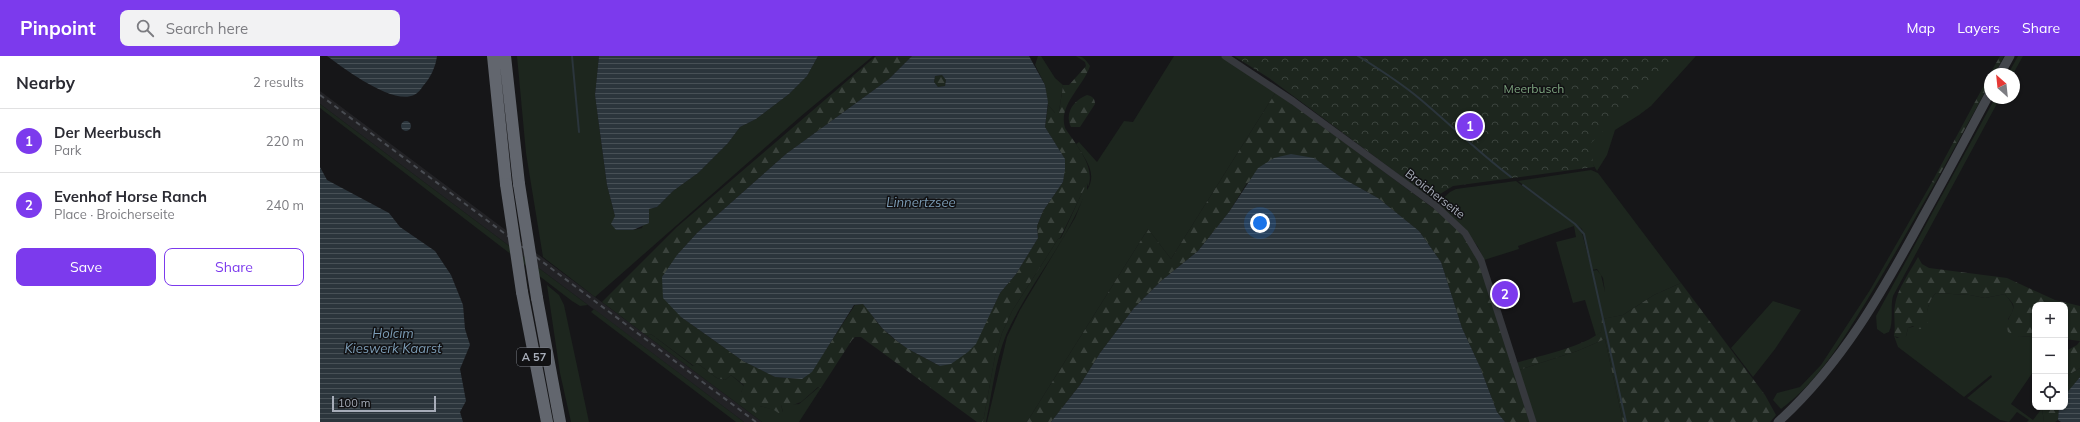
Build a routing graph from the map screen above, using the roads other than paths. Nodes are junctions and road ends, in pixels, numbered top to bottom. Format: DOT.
graph roads {
  1 [pos="493,56"];
  2 [pos="505,56"];
  3 [pos="1225,56"];
  4 [pos="2010,56"];
  5 [pos="2003,68"];
  6 [pos="1984,104"];
  7 [pos="547,422"];
  8 [pos="560,422"];
  9 [pos="1533,422"];
  10 [pos="1778,422"];
  1 -- 7 [label="highway, A 57, bridge"];
  2 -- 8 [label="highway, A 57, bridge"];
  3 -- 9 [label="street, Broicherseite"];
  4 -- 5 [label="main road"];
  6 -- 10 [label="main road"];
}
